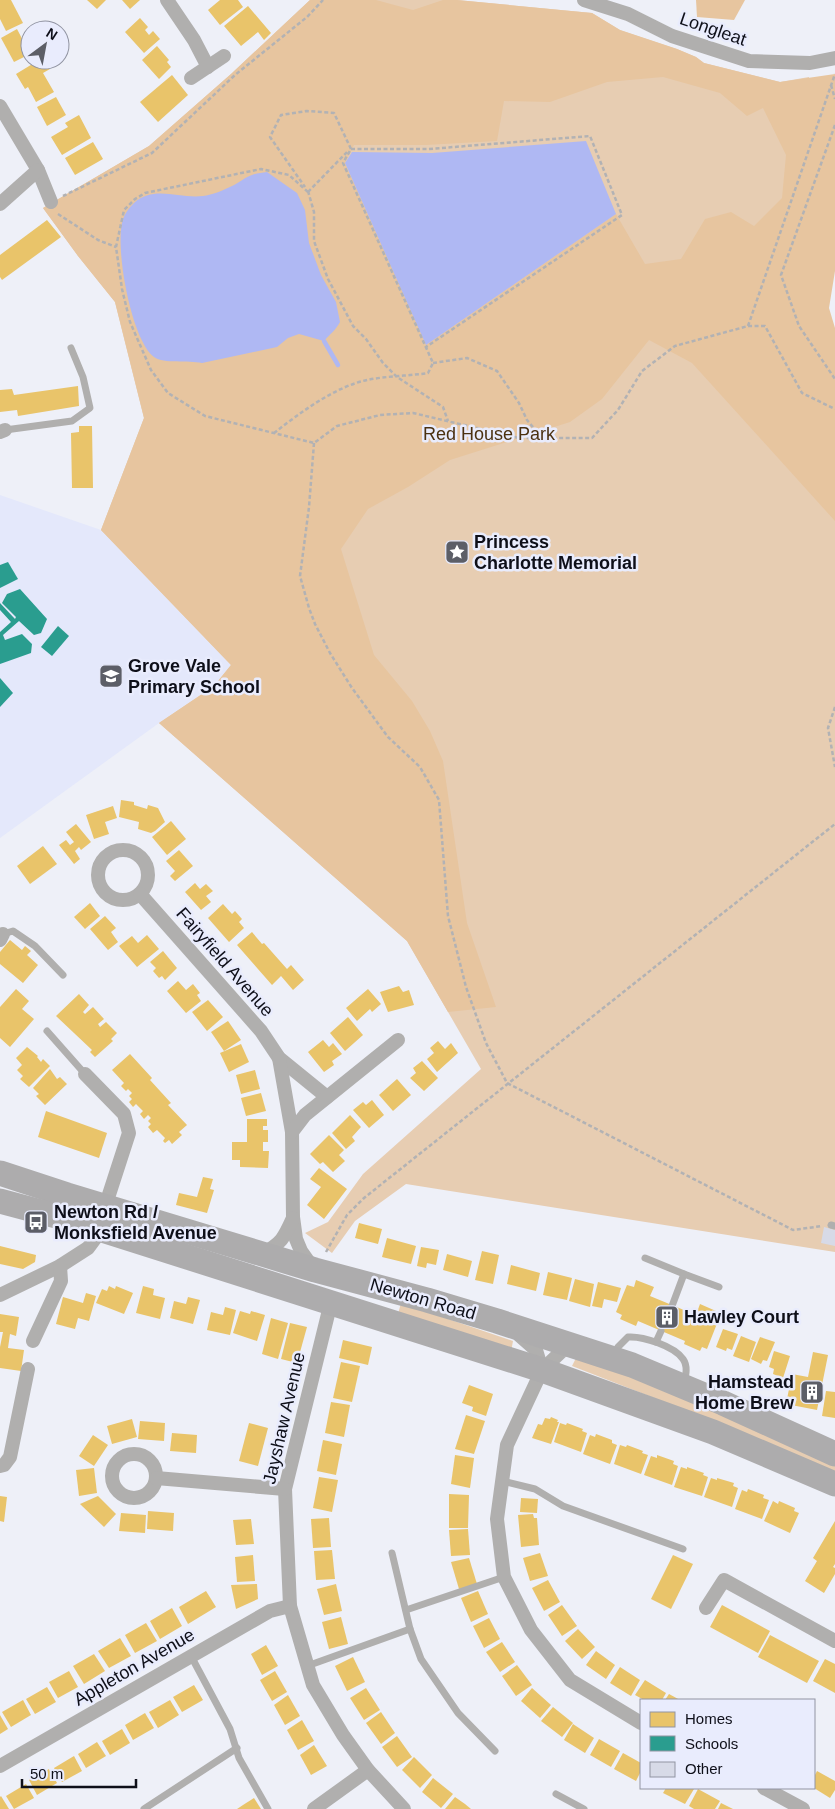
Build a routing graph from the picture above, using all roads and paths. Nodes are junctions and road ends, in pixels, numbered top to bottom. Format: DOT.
graph roads {
  1 [pos="167,0"];
  2 [pos="323,0"];
  3 [pos="592,1"];
  4 [pos="224,56"];
  5 [pos="835,58"];
  6 [pos="208,67"];
  7 [pos="835,74"];
  8 [pos="191,78"];
  9 [pos="830,83"];
  10 [pos="835,99"];
  11 [pos="0,106"];
  12 [pos="835,125"];
  13 [pos="351,148"];
  14 [pos="38,170"];
  15 [pos="308,192"];
  16 [pos="50,202"];
  17 [pos="0,204"];
  18 [pos="116,247"];
  19 [pos="748,326"];
  20 [pos="70,348"];
  21 [pos="426,348"];
  22 [pos="432,363"];
  23 [pos="397,377"];
  24 [pos="835,379"];
  25 [pos="835,409"];
  26 [pos="448,421"];
  27 [pos="3,431"];
  28 [pos="274,433"];
  29 [pos="542,438"];
  30 [pos="314,443"];
  31 [pos="835,707"];
  32 [pos="835,767"];
  33 [pos="835,824"];
  34 [pos="140,894"];
  35 [pos="2,937"];
  36 [pos="63,975"];
  37 [pos="46,1031"];
  38 [pos="398,1040"];
  39 [pos="279,1058"];
  40 [pos="86,1074"];
  41 [pos="507,1082"];
  42 [pos="327,1097"];
  43 [pos="292,1132"];
  44 [pos="0,1173"];
  45 [pos="0,1201"];
  46 [pos="294,1217"];
  47 [pos="103,1218"];
  48 [pos="833,1226"];
  49 [pos="262,1254"];
  50 [pos="645,1258"];
  51 [pos="60,1266"];
  52 [pos="315,1270"];
  53 [pos="684,1274"];
  54 [pos="719,1287"];
  55 [pos="0,1296"];
  56 [pos="331,1302"];
  57 [pos="672,1306"];
  58 [pos="497,1321"];
  59 [pos="661,1331"];
  60 [pos="33,1342"];
  61 [pos="656,1342"];
  62 [pos="582,1348"];
  63 [pos="612,1358"];
  64 [pos="28,1369"];
  65 [pos="542,1370"];
  66 [pos="683,1386"];
  67 [pos="835,1454"];
  68 [pos="0,1466"];
  69 [pos="156,1478"];
  70 [pos="502,1481"];
  71 [pos="835,1484"];
  72 [pos="285,1489"];
  73 [pos="683,1549"];
  74 [pos="392,1553"];
  75 [pos="504,1577"];
  76 [pos="290,1606"];
  77 [pos="706,1608"];
  78 [pos="406,1610"];
  79 [pos="410,1629"];
  80 [pos="835,1641"];
  81 [pos="191,1656"];
  82 [pos="306,1666"];
  83 [pos="640,1722"];
  84 [pos="237,1748"];
  85 [pos="495,1751"];
  86 [pos="0,1766"];
  87 [pos="368,1770"];
  88 [pos="766,1789"];
  89 [pos="556,1794"];
  90 [pos="144,1809"];
  91 [pos="268,1809"];
  92 [pos="314,1809"];
  93 [pos="404,1809"];
  94 [pos="584,1809"];
  95 [pos="804,1809"];
  1 -- 6 [label="street"];
  2 -- 16 [label="path"];
  3 -- 5 [label="street, Longleat"];
  4 -- 6 [label="street"];
  6 -- 8 [label="street"];
  7 -- 9 [label="path"];
  9 -- 10 [label="path"];
  9 -- 19 [label="path"];
  11 -- 14 [label="street"];
  12 -- 24 [label="path"];
  13 -- 15 [label="path"];
  13 -- 15 [label="path"];
  13 -- 21 [label="path"];
  13 -- 21 [label="path"];
  14 -- 16 [label="street"];
  14 -- 17 [label="street"];
  15 -- 18 [label="path"];
  15 -- 23 [label="path"];
  16 -- 18 [label="path"];
  18 -- 28 [label="path"];
  19 -- 25 [label="path"];
  19 -- 29 [label="path"];
  20 -- 27 [label="lane"];
  21 -- 22 [label="path"];
  22 -- 23 [label="path"];
  22 -- 29 [label="path"];
  23 -- 26 [label="path"];
  23 -- 28 [label="path"];
  26 -- 29 [label="path"];
  26 -- 30 [label="path"];
  28 -- 30 [label="path"];
  30 -- 41 [label="path"];
  31 -- 32 [label="path"];
  33 -- 41 [label="path"];
  34 -- 39 [label="street, Fairyfield Avenue"];
  35 -- 36 [label="lane"];
  37 -- 40 [label="lane"];
  38 -- 42 [label="street"];
  39 -- 42 [label="street, Fairyfield Avenue"];
  39 -- 43 [label="street, Fairyfield Avenue"];
  40 -- 47 [label="street"];
  41 -- 48 [label="path"];
  41 -- 52 [label="path"];
  42 -- 43 [label="street"];
  43 -- 46 [label="street, Fairyfield Avenue"];
  44 -- 47 [label="highway, Newton Road"];
  45 -- 47 [label="highway, Newton Road"];
  46 -- 49 [label="street, Fairyfield Avenue"];
  46 -- 52 [label="street, Fairyfield Avenue"];
  47 -- 49 [label="highway, Newton Road"];
  47 -- 51 [label="street"];
  47 -- 56 [label="highway, Newton Road"];
  49 -- 52 [label="highway, Newton Road"];
  50 -- 53 [label="lane"];
  51 -- 55 [label="street"];
  51 -- 60 [label="street"];
  52 -- 58 [label="highway, Newton Road"];
  53 -- 54 [label="lane"];
  53 -- 57 [label="lane"];
  56 -- 65 [label="highway, Newton Road"];
  56 -- 72 [label="street, Jayshaw Avenue"];
  58 -- 62 [label="highway, Newton Road"];
  58 -- 65 [label="street"];
  59 -- 61 [label="lane"];
  61 -- 63 [label="lane"];
  61 -- 66 [label="lane"];
  62 -- 63 [label="highway, Newton Road"];
  62 -- 65 [label="street"];
  63 -- 66 [label="highway, Newton Road"];
  64 -- 68 [label="street"];
  65 -- 70 [label="street"];
  65 -- 71 [label="highway, Newton Road"];
  66 -- 67 [label="highway, Newton Road"];
  69 -- 72 [label="street"];
  70 -- 73 [label="lane"];
  70 -- 75 [label="street"];
  72 -- 76 [label="street, Jayshaw Avenue"];
  74 -- 78 [label="lane"];
  75 -- 78 [label="lane"];
  75 -- 83 [label="street"];
  76 -- 81 [label="street, Appleton Avenue"];
  76 -- 82 [label="street, Jayshaw Avenue"];
  77 -- 80 [label="street"];
  78 -- 79 [label="lane"];
  79 -- 82 [label="lane"];
  79 -- 85 [label="lane"];
  81 -- 84 [label="lane"];
  81 -- 86 [label="street, Appleton Avenue"];
  82 -- 87 [label="street, Jayshaw Avenue"];
  84 -- 90 [label="lane"];
  84 -- 91 [label="lane"];
  87 -- 92 [label="street"];
  87 -- 93 [label="street, Jayshaw Avenue"];
  88 -- 95 [label="street"];
  89 -- 94 [label="lane"];
}
